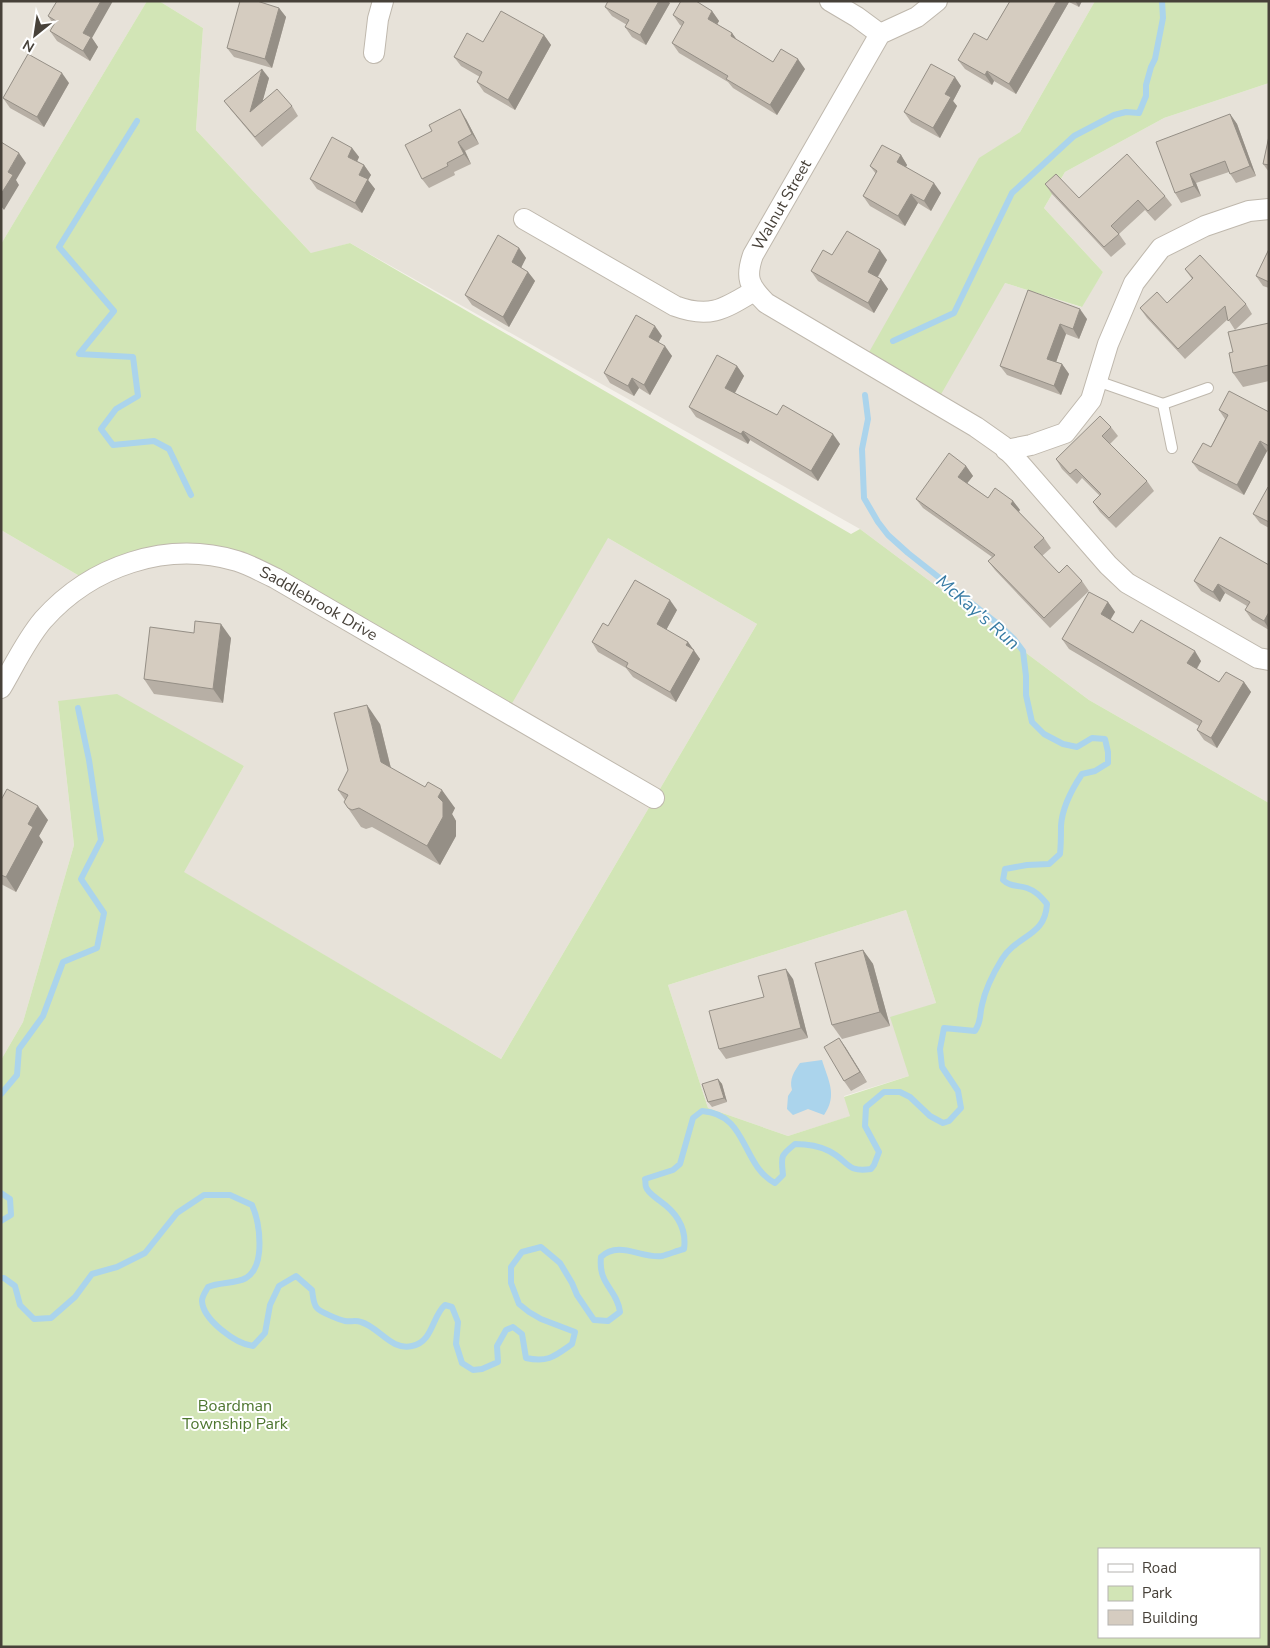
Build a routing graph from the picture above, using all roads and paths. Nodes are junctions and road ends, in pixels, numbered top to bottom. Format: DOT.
graph roads {
  1 [pos="383,1"];
  2 [pos="830,1"];
  3 [pos="937,1"];
  4 [pos="880,34"];
  5 [pos="374,54"];
  6 [pos="1269,209"];
  7 [pos="524,219"];
  8 [pos="754,291"];
  9 [pos="1097,381"];
  10 [pos="1208,388"];
  11 [pos="1163,404"];
  12 [pos="1172,448"];
  13 [pos="1006,450"];
  14 [pos="1269,660"];
  15 [pos="1,688"];
  16 [pos="654,798"];
  1 -- 5 [label="street"];
  2 -- 4 [label="street"];
  3 -- 4 [label="street"];
  4 -- 8 [label="street, Walnut Street"];
  6 -- 9 [label="street"];
  7 -- 8 [label="street"];
  8 -- 13 [label="street"];
  9 -- 11 [label="lane"];
  9 -- 13 [label="street"];
  10 -- 11 [label="lane"];
  11 -- 12 [label="lane"];
  13 -- 14 [label="street"];
  15 -- 16 [label="street, Saddlebrook Drive"];
}
